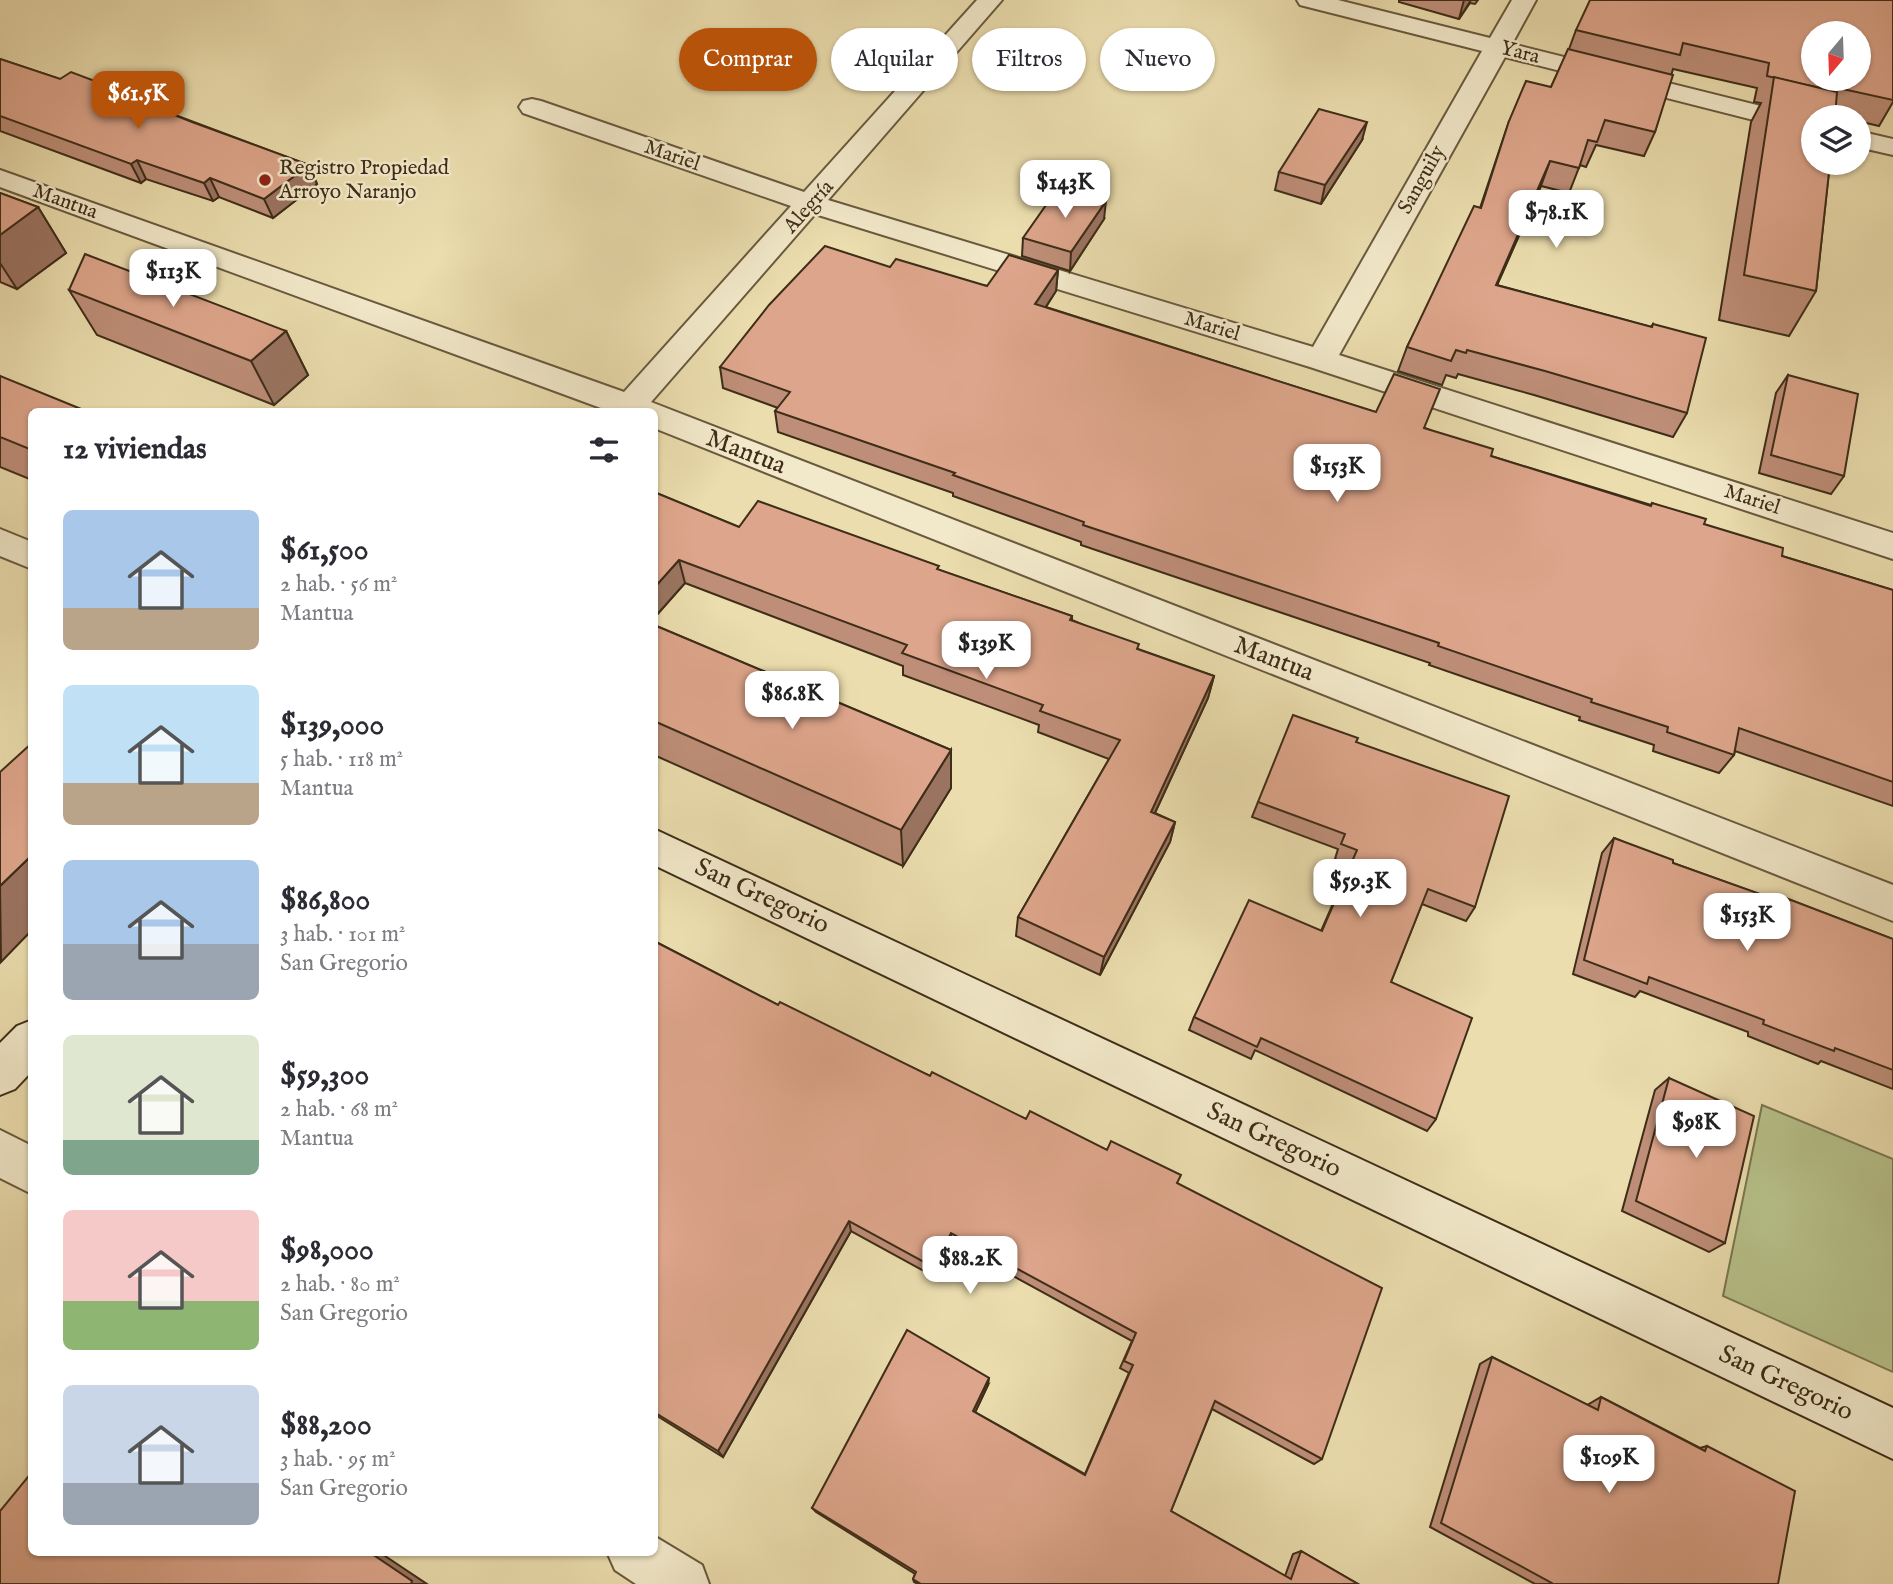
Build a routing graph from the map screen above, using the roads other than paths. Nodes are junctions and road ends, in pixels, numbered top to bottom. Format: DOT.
graph roads {
  1 [pos="990,0"];
  2 [pos="1309,0"];
  3 [pos="1524,0"];
  4 [pos="1496,47"];
  5 [pos="532,107"];
  6 [pos="1801,124"];
  7 [pos="1871,142"];
  8 [pos="1893,148"];
  9 [pos="0,178"];
  10 [pos="811,204"];
  11 [pos="1321,360"];
  12 [pos="630,408"];
  13 [pos="641,408"];
  14 [pos="658,419"];
  15 [pos="0,542"];
  16 [pos="1893,546"];
  17 [pos="28,554"];
  18 [pos="658,848"];
  19 [pos="1893,903"];
  20 [pos="28,1044"];
  21 [pos="0,1074"];
  22 [pos="0,1152"];
  23 [pos="28,1170"];
  24 [pos="1893,1434"];
  25 [pos="639,1556"];
  26 [pos="683,1584"];
  1 -- 10 [label="street, Alegría"];
  2 -- 4 [label="street, Yara"];
  3 -- 4 [label="street, Sanguily"];
  4 -- 6 [label="street, Yara"];
  4 -- 11 [label="street, Sanguily"];
  5 -- 10 [label="street, Mariel"];
  7 -- 8 [label="street"];
  9 -- 12 [label="street, Mantua"];
  10 -- 11 [label="street, Mariel"];
  10 -- 13 [label="street, Alegría"];
  11 -- 16 [label="street, Mariel"];
  14 -- 19 [label="street, Mantua"];
  15 -- 17 [label="street"];
  18 -- 24 [label="street, San Gregorio"];
  20 -- 21 [label="street"];
  22 -- 23 [label="street"];
  25 -- 26 [label="street"];
}
